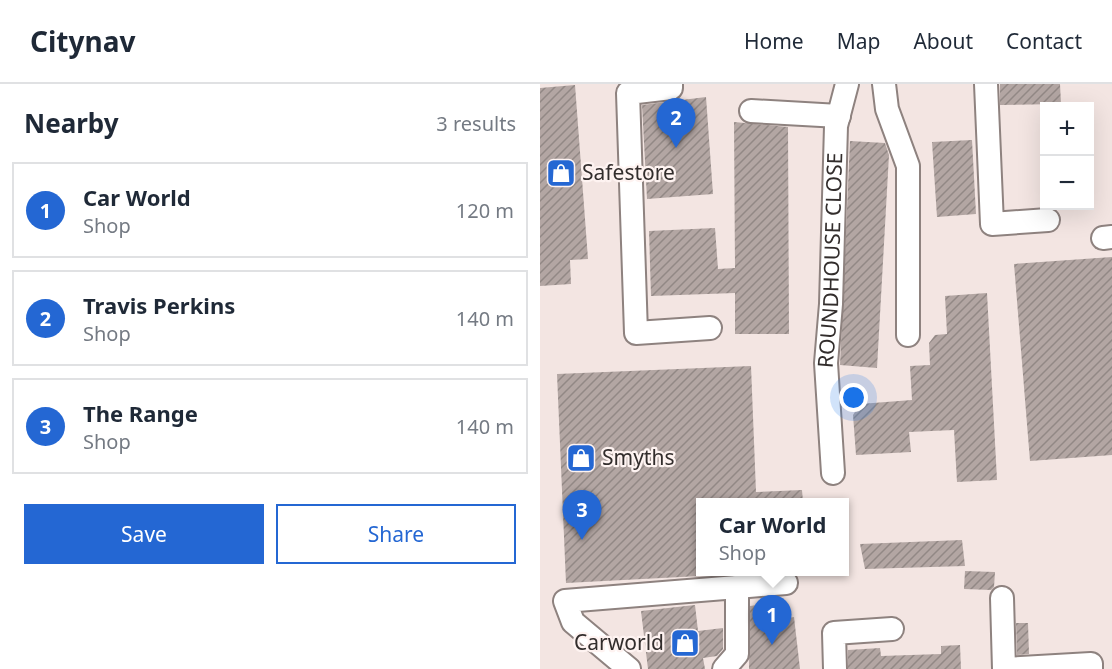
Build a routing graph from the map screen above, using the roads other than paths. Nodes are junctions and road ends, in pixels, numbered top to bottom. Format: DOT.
graph roads {
  1 [pos="671,84"];
  2 [pos="847,84"];
  3 [pos="884,84"];
  4 [pos="986,84"];
  5 [pos="750,111"];
  6 [pos="839,116"];
  7 [pos="1048,220"];
  8 [pos="710,328"];
  9 [pos="908,335"];
  10 [pos="833,473"];
  11 [pos="786,583"];
  12 [pos="737,587"];
  13 [pos="1002,598"];
  14 [pos="892,629"];
  15 [pos="630,669"];
  16 [pos="724,669"];
  17 [pos="835,669"];
  18 [pos="1004,669"];
  19 [pos="1091,669"];
  1 -- 8 [label="lane"];
  2 -- 6 [label="lane, ROUNDHOUSE CLOSE"];
  3 -- 9 [label="lane"];
  4 -- 7 [label="lane"];
  5 -- 6 [label="lane"];
  6 -- 10 [label="lane, ROUNDHOUSE CLOSE"];
  11 -- 12 [label="lane"];
  12 -- 15 [label="lane"];
  12 -- 16 [label="lane"];
  13 -- 18 [label="lane"];
  14 -- 17 [label="lane"];
  18 -- 19 [label="lane"];
}
